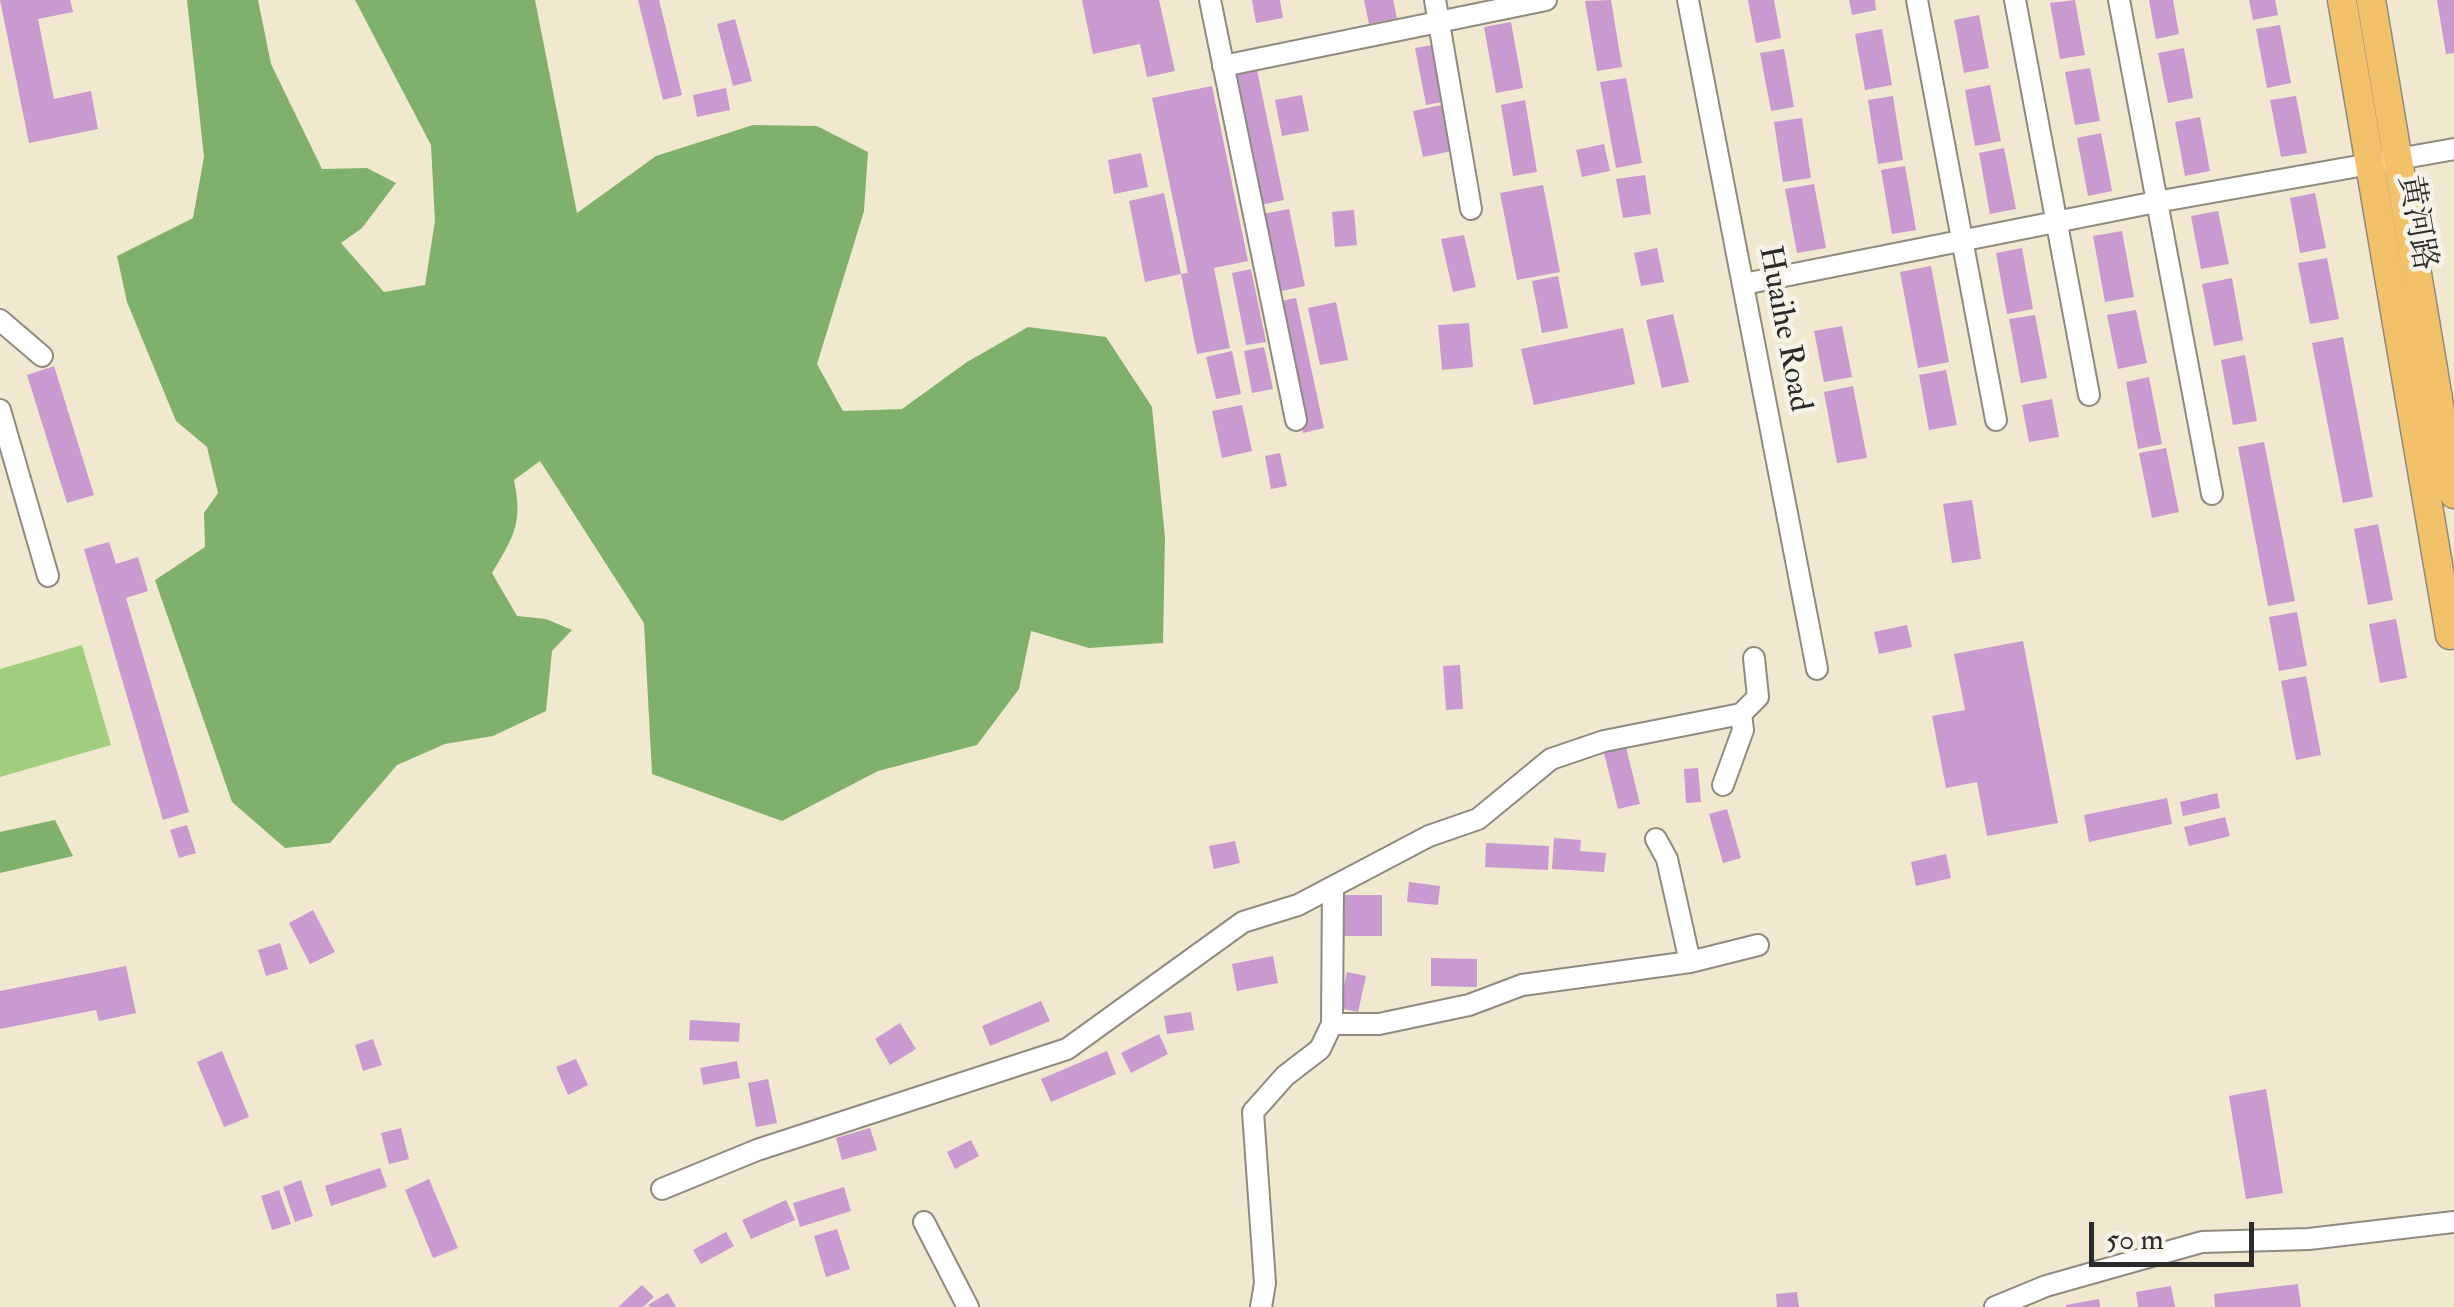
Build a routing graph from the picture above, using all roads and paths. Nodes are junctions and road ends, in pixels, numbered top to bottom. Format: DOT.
graph roads {
  1 [pos="1210,0"];
  2 [pos="1434,0"];
  3 [pos="1546,0"];
  4 [pos="1688,0"];
  5 [pos="1916,0"];
  6 [pos="2015,0"];
  7 [pos="2119,0"];
  8 [pos="2342,0"];
  9 [pos="2371,0"];
  10 [pos="1439,22"];
  11 [pos="1223,66"];
  12 [pos="2454,149"];
  13 [pos="2383,159"];
  14 [pos="2156,202"];
  15 [pos="1471,209"];
  16 [pos="2056,222"];
  17 [pos="1962,240"];
  18 [pos="1744,284"];
  19 [pos="0,320"];
  20 [pos="42,356"];
  21 [pos="2089,395"];
  22 [pos="0,410"];
  23 [pos="1296,420"];
  24 [pos="1996,420"];
  25 [pos="2453,484"];
  26 [pos="2212,494"];
  27 [pos="48,576"];
  28 [pos="2452,635"];
  29 [pos="1754,658"];
  30 [pos="1817,669"];
  31 [pos="1740,714"];
  32 [pos="1723,785"];
  33 [pos="1656,839"];
  34 [pos="1333,887"];
  35 [pos="1758,945"];
  36 [pos="1690,962"];
  37 [pos="1332,1024"];
  38 [pos="662,1189"];
  39 [pos="924,1222"];
  40 [pos="2454,1222"];
  41 [pos="968,1307"];
  42 [pos="1260,1307"];
  43 [pos="1995,1307"];
  1 -- 11 [label="street"];
  2 -- 10 [label="street"];
  3 -- 10 [label="street"];
  4 -- 18 [label="street, Huaihe Road"];
  5 -- 17 [label="street"];
  6 -- 16 [label="street"];
  7 -- 14 [label="street"];
  8 -- 13 [label="main road, 黄河路"];
  9 -- 13 [label="main road, 黄河路"];
  10 -- 11 [label="street"];
  10 -- 15 [label="street"];
  11 -- 23 [label="street"];
  12 -- 13 [label="street"];
  13 -- 14 [label="street"];
  13 -- 25 [label="main road, 黄河路"];
  13 -- 28 [label="main road, 黄河路"];
  14 -- 16 [label="street"];
  14 -- 26 [label="street"];
  16 -- 17 [label="street"];
  16 -- 21 [label="street"];
  17 -- 18 [label="street"];
  17 -- 24 [label="street"];
  18 -- 30 [label="street, Huaihe Road"];
  19 -- 20 [label="street"];
  22 -- 27 [label="street"];
  29 -- 31 [label="street"];
  31 -- 32 [label="street"];
  31 -- 34 [label="street"];
  33 -- 36 [label="street"];
  34 -- 37 [label="street"];
  34 -- 38 [label="street"];
  35 -- 36 [label="street"];
  36 -- 37 [label="street"];
  37 -- 42 [label="street"];
  39 -- 41 [label="street"];
  40 -- 43 [label="street"];
}
